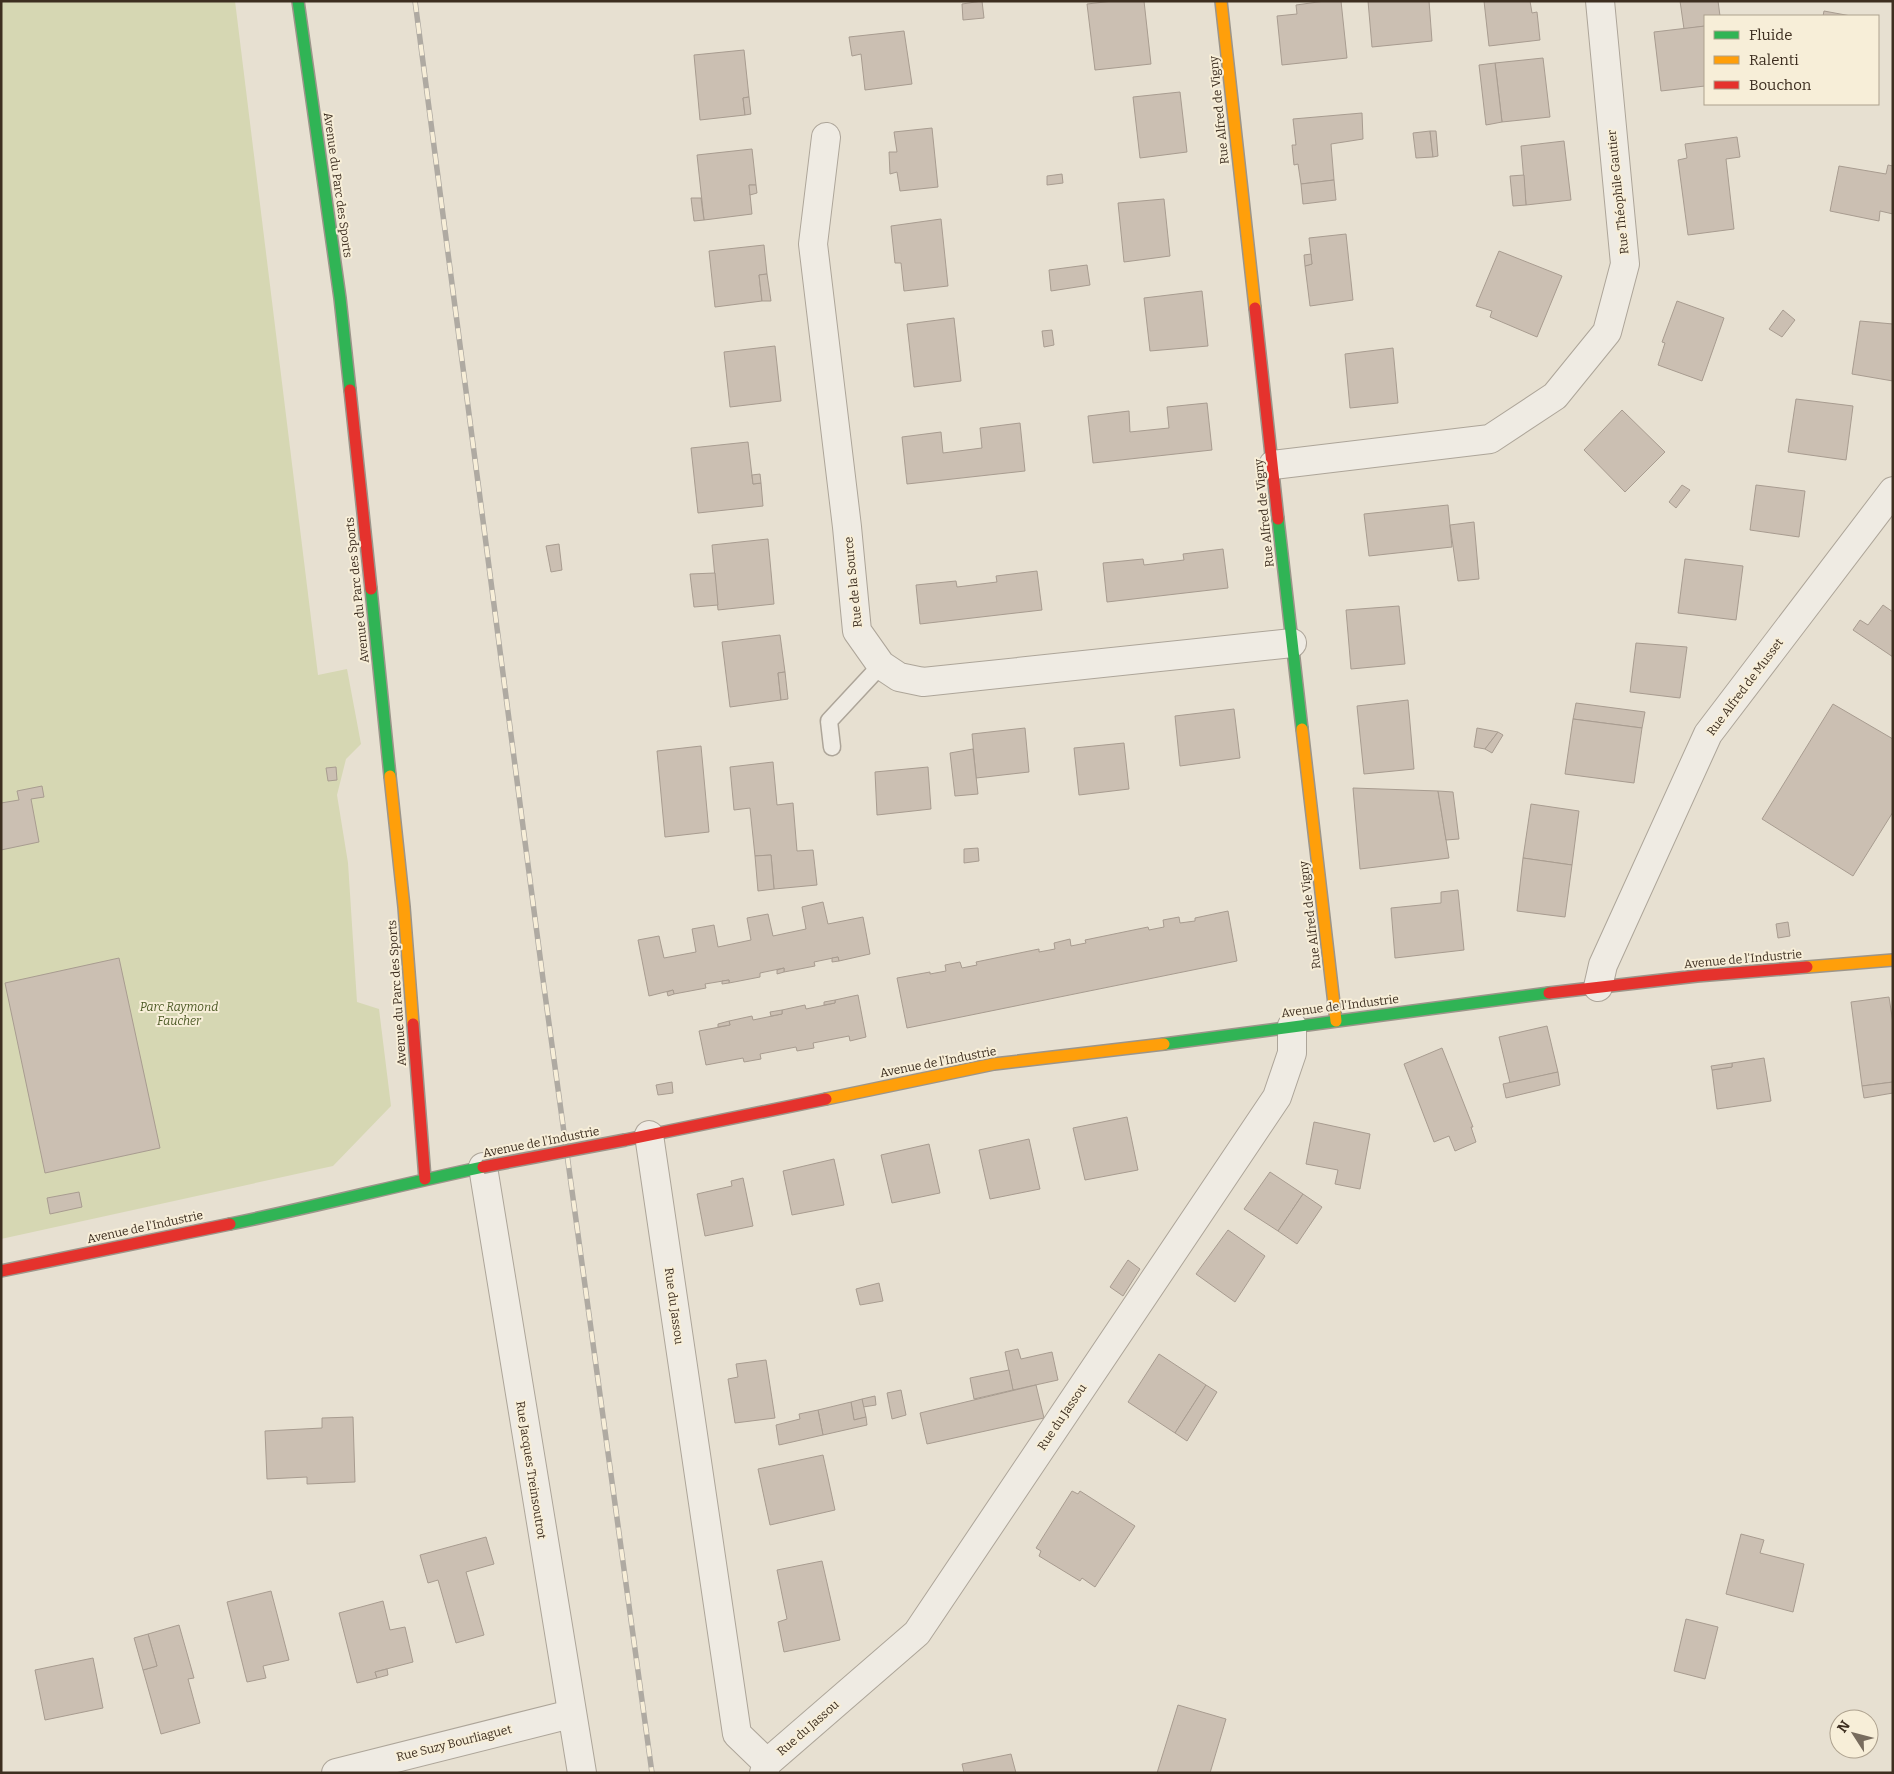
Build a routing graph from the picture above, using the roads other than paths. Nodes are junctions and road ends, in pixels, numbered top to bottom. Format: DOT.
graph roads {
  1 [pos="298,1"];
  2 [pos="1221,1"];
  3 [pos="1600,1"];
  4 [pos="826,138"];
  5 [pos="1273,466"];
  6 [pos="1893,490"];
  7 [pos="1292,643"];
  8 [pos="881,666"];
  9 [pos="832,747"];
  10 [pos="1893,960"];
  11 [pos="1598,987"];
  12 [pos="1336,1021"];
  13 [pos="1292,1026"];
  14 [pos="637,1137"];
  15 [pos="483,1167"];
  16 [pos="426,1179"];
  17 [pos="1,1271"];
  18 [pos="571,1714"];
  19 [pos="765,1768"];
  20 [pos="336,1773"];
  21 [pos="582,1773"];
  1 -- 16 [label="street, Avenue du Parc des Sports"];
  2 -- 5 [label="street, Rue Alfred de Vigny"];
  3 -- 5 [label="street, Rue Théophile Gautier"];
  4 -- 8 [label="street, Rue de la Source"];
  5 -- 7 [label="street, Rue Alfred de Vigny"];
  6 -- 11 [label="street, Rue Alfred de Musset"];
  7 -- 8 [label="street, Rue de la Source"];
  7 -- 12 [label="street, Rue Alfred de Vigny"];
  8 -- 9 [label="lane"];
  10 -- 11 [label="street, Avenue de l'Industrie"];
  11 -- 12 [label="street, Avenue de l'Industrie"];
  12 -- 13 [label="street, Avenue de l'Industrie"];
  13 -- 14 [label="street, Avenue de l'Industrie"];
  13 -- 19 [label="street, Rue du Jassou"];
  14 -- 15 [label="street, Avenue de l'Industrie, bridge"];
  14 -- 19 [label="street, Rue du Jassou"];
  15 -- 16 [label="street, Avenue de l'Industrie"];
  15 -- 18 [label="street, Rue Jacques Treinsoutrot"];
  16 -- 17 [label="street, Avenue de l'Industrie"];
  18 -- 20 [label="street, Rue Suzy Bourliaguet"];
  18 -- 21 [label="street, Rue Jacques Treinsoutrot"];
}
